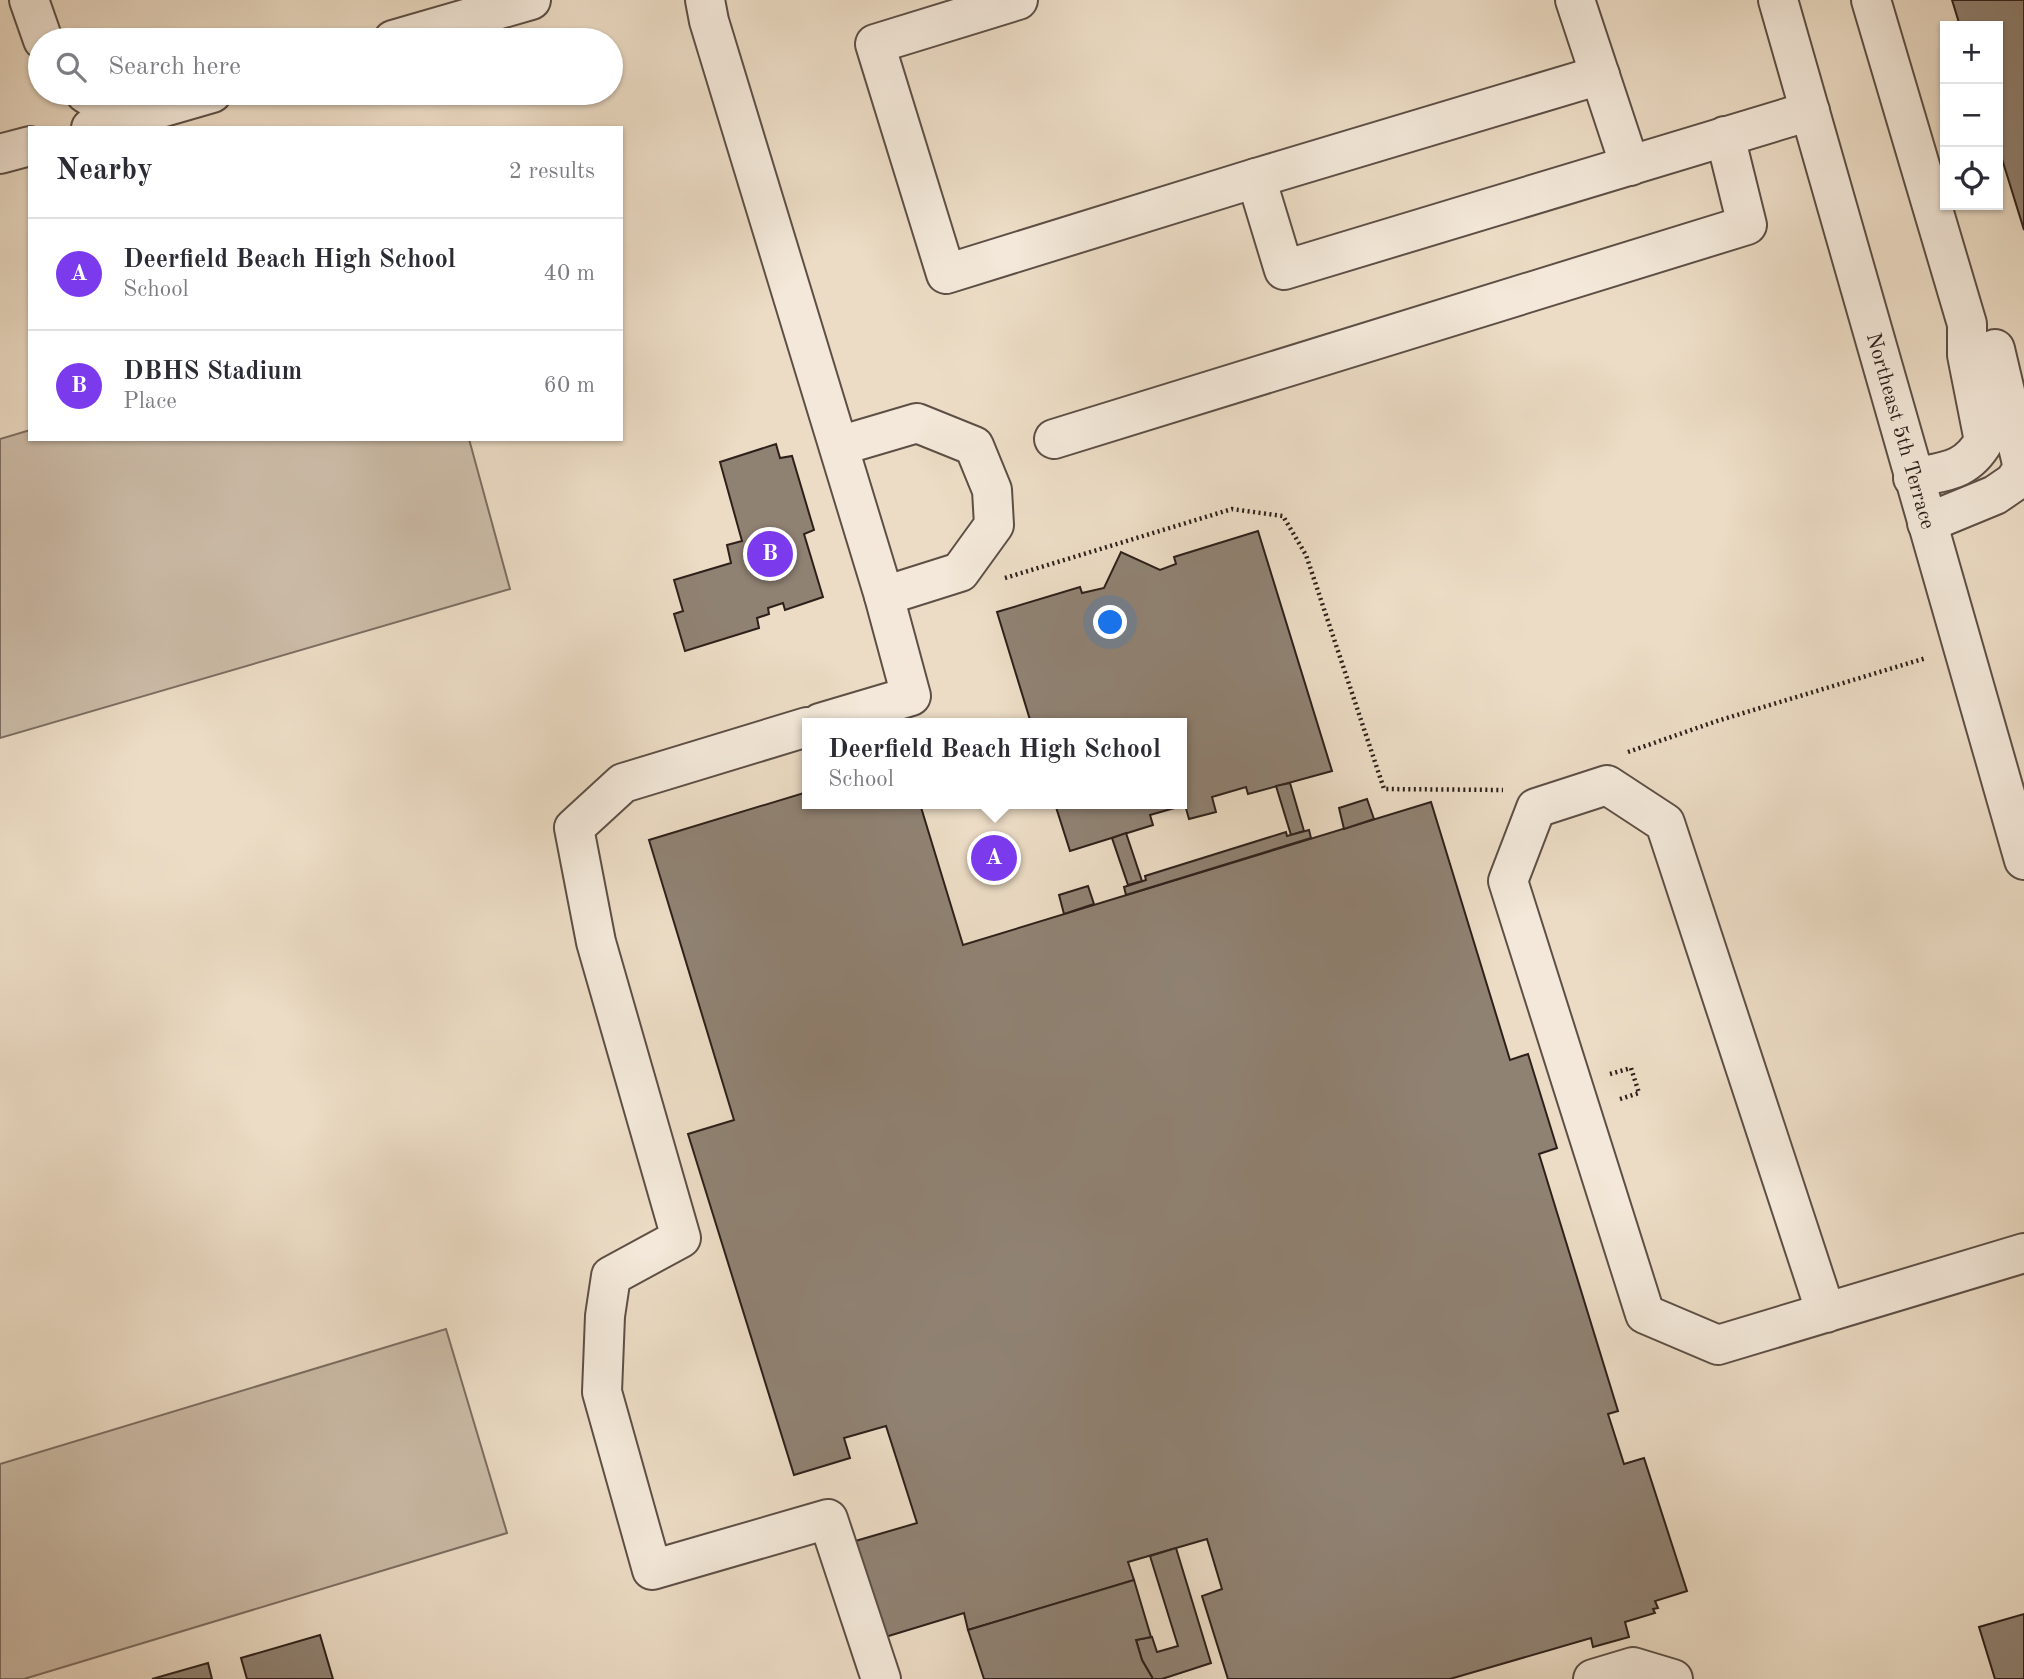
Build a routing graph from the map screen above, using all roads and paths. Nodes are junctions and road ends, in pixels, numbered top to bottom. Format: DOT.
graph roads {
  1 [pos="29,0"];
  2 [pos="531,0"];
  3 [pos="705,0"];
  4 [pos="1018,0"];
  5 [pos="1575,0"];
  6 [pos="1778,0"];
  7 [pos="1871,0"];
  8 [pos="39,28"];
  9 [pos="434,28"];
  10 [pos="1600,75"];
  11 [pos="94,105"];
  12 [pos="170,105"];
  13 [pos="1810,111"];
  14 [pos="108,123"];
  15 [pos="1725,136"];
  16 [pos="28,147"];
  17 [pos="0,154"];
  18 [pos="1630,166"];
  19 [pos="1256,178"];
  20 [pos="1996,348"];
  21 [pos="1054,439"];
  22 [pos="838,446"];
  23 [pos="1913,478"];
  24 [pos="1927,523"];
  25 [pos="994,582"];
  26 [pos="884,596"];
  27 [pos="1928,657"];
  28 [pos="837,718"];
  29 [pos="802,729"];
  30 [pos="1616,756"];
  31 [pos="1515,790"];
  32 [pos="2024,860"];
  33 [pos="2024,1254"];
  34 [pos="1826,1313"];
  35 [pos="881,1679"];
  36 [pos="1593,1679"];
  37 [pos="1673,1679"];
  1 -- 8 [label="street"];
  2 -- 9 [label="street"];
  3 -- 22 [label="street"];
  4 -- 19 [label="street"];
  5 -- 10 [label="street"];
  6 -- 13 [label="street, Northeast 5th Terrace"];
  7 -- 20 [label="street"];
  10 -- 18 [label="street"];
  10 -- 19 [label="street"];
  11 -- 14 [label="street"];
  12 -- 14 [label="street"];
  13 -- 15 [label="street"];
  13 -- 23 [label="street, Northeast 5th Terrace"];
  15 -- 18 [label="street"];
  15 -- 21 [label="street"];
  16 -- 17 [label="street"];
  18 -- 19 [label="street"];
  20 -- 23 [label="street"];
  20 -- 24 [label="street"];
  22 -- 26 [label="street"];
  22 -- 26 [label="street"];
  23 -- 24 [label="street, Northeast 5th Terrace"];
  24 -- 32 [label="street, Northeast 5th Terrace"];
  25 -- 31 [label="path"];
  26 -- 28 [label="street"];
  27 -- 30 [label="path"];
  29 -- 35 [label="street"];
  33 -- 34 [label="street"];
  34 -- 34 [label="street"];
  36 -- 37 [label="street"];
}
